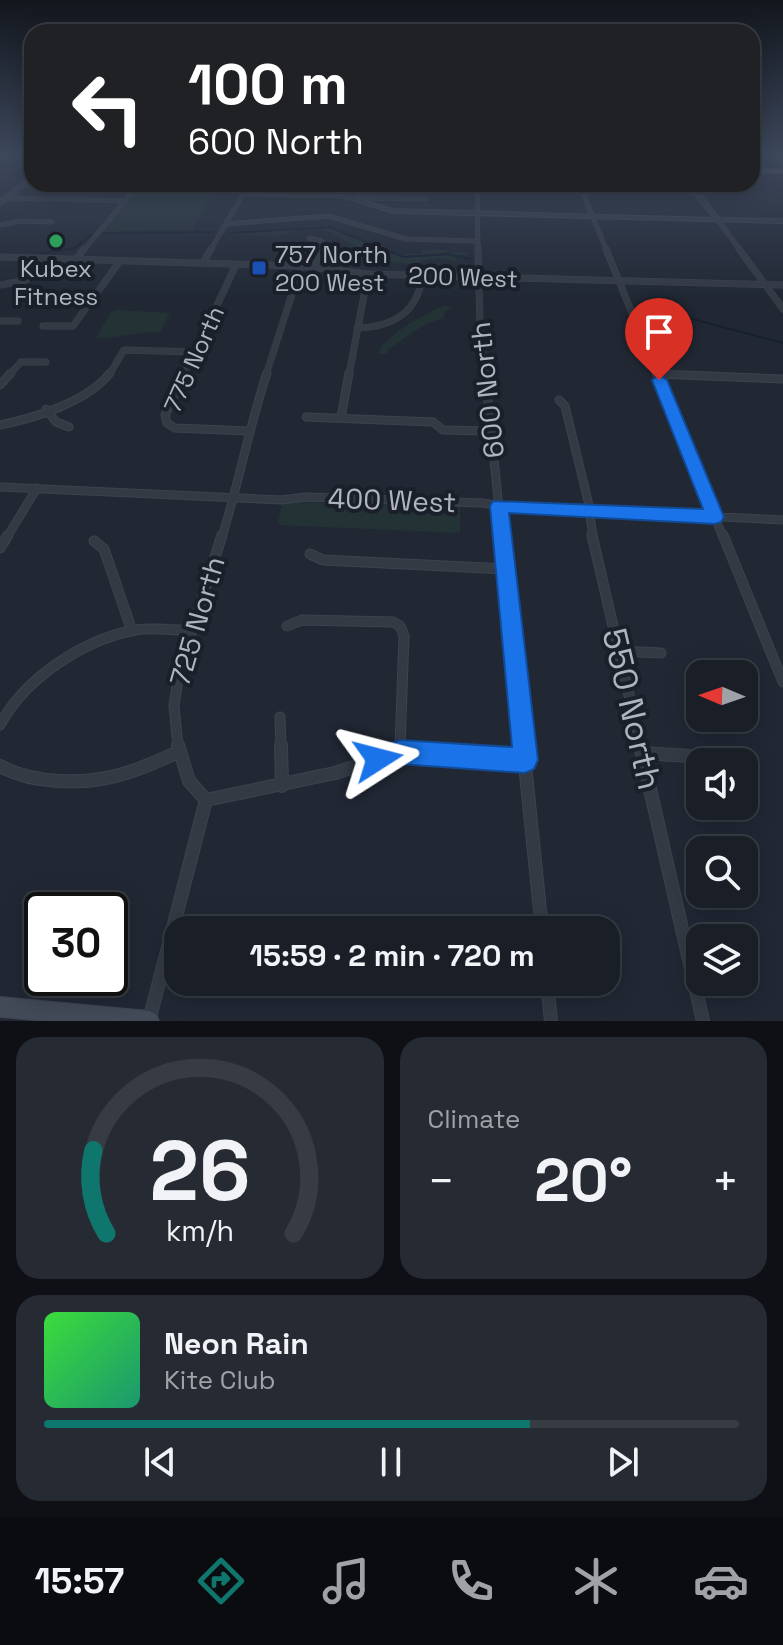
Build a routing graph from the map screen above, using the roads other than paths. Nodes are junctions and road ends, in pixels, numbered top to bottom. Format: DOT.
graph roads {
  1 [pos="124,203"];
  2 [pos="238,203"];
  3 [pos="318,203"];
  4 [pos="368,203"];
  5 [pos="478,203"];
  6 [pos="586,203"];
  7 [pos="704,203"];
  8 [pos="478,212"];
  9 [pos="592,216"];
  10 [pos="314,217"];
  11 [pos="717,219"];
  12 [pos="783,221"];
  13 [pos="52,222"];
  14 [pos="226,224"];
  15 [pos="0,225"];
  16 [pos="309,238"];
  17 [pos="477,241"];
  18 [pos="0,257"];
  19 [pos="49,259"];
  20 [pos="76,259"];
  21 [pos="120,261"];
  22 [pos="203,263"];
  23 [pos="236,265"];
  24 [pos="301,266"];
  25 [pos="312,267"];
  26 [pos="368,274"];
  27 [pos="422,275"];
  28 [pos="478,276"];
  29 [pos="619,281"];
  30 [pos="0,285"];
  31 [pos="766,285"];
  32 [pos="783,285"];
  33 [pos="67,298"];
  34 [pos="94,298"];
  35 [pos="783,309"];
  36 [pos="0,321"];
  37 [pos="18,321"];
  38 [pos="43,326"];
  39 [pos="357,328"];
  40 [pos="194,352"];
  41 [pos="46,362"];
  42 [pos="657,374"];
  43 [pos="783,379"];
  44 [pos="0,385"];
  45 [pos="559,400"];
  46 [pos="46,409"];
  47 [pos="306,417"];
  48 [pos="341,418"];
  49 [pos="0,425"];
  50 [pos="69,427"];
  51 [pos="248,431"];
  52 [pos="491,431"];
  53 [pos="0,487"];
  54 [pos="37,488"];
  55 [pos="234,497"];
  56 [pos="499,506"];
  57 [pos="589,512"];
  58 [pos="715,517"];
  59 [pos="783,520"];
  60 [pos="94,541"];
  61 [pos="0,548"];
  62 [pos="310,554"];
  63 [pos="506,569"];
  64 [pos="287,626"];
  65 [pos="132,631"];
  66 [pos="192,631"];
  67 [pos="619,651"];
  68 [pos="661,653"];
  69 [pos="783,682"];
  70 [pos="280,717"];
  71 [pos="0,725"];
  72 [pos="179,752"];
  73 [pos="400,752"];
  74 [pos="642,753"];
  75 [pos="686,756"];
  76 [pos="525,760"];
  77 [pos="0,766"];
  78 [pos="282,786"];
  79 [pos="206,800"];
  80 [pos="541,916"];
  81 [pos="548,996"];
  82 [pos="0,1007"];
  83 [pos="149,1021"];
  84 [pos="551,1021"];
  85 [pos="703,1021"];
  1 -- 20 [label="street"];
  2 -- 14 [label="street"];
  3 -- 10 [label="street"];
  4 -- 8 [label="street"];
  5 -- 8 [label="street, 600 North"];
  6 -- 9 [label="street"];
  7 -- 11 [label="street"];
  8 -- 9 [label="street"];
  8 -- 17 [label="street, 600 North"];
  9 -- 11 [label="street"];
  9 -- 29 [label="street"];
  10 -- 14 [label="street"];
  10 -- 17 [label="street"];
  11 -- 12 [label="street"];
  11 -- 31 [label="street"];
  13 -- 15 [label="street"];
  14 -- 22 [label="street"];
  16 -- 25 [label="street"];
  17 -- 28 [label="street, 600 North"];
  18 -- 19 [label="street, 200 West"];
  19 -- 20 [label="street, 200 West"];
  19 -- 30 [label="street"];
  20 -- 21 [label="street, 200 West"];
  21 -- 22 [label="street, 200 West"];
  21 -- 34 [label="street"];
  22 -- 23 [label="street, 200 West"];
  23 -- 24 [label="street, 200 West"];
  23 -- 40 [label="street, 775 North"];
  24 -- 25 [label="street, 200 West"];
  24 -- 51 [label="street, 725 North"];
  25 -- 26 [label="street, 200 West"];
  26 -- 27 [label="street, 200 West"];
  26 -- 39 [label="street"];
  27 -- 28 [label="street, 200 West"];
  27 -- 39 [label="street"];
  28 -- 29 [label="street, 200 West"];
  28 -- 52 [label="street, 600 North"];
  29 -- 31 [label="street, 200 West"];
  29 -- 42 [label="street"];
  31 -- 32 [label="street, 200 West"];
  31 -- 35 [label="street"];
  33 -- 34 [label="street"];
  34 -- 38 [label="street"];
  36 -- 37 [label="street"];
  39 -- 48 [label="street"];
  40 -- 46 [label="street"];
  40 -- 51 [label="street, 775 North"];
  41 -- 44 [label="street"];
  42 -- 43 [label="street"];
  42 -- 58 [label="street"];
  45 -- 57 [label="street, 550 North"];
  46 -- 49 [label="street"];
  46 -- 50 [label="street"];
  47 -- 48 [label="street"];
  48 -- 52 [label="street"];
  51 -- 55 [label="street, 725 North"];
  52 -- 56 [label="street, 600 North"];
  53 -- 54 [label="street, 400 West"];
  54 -- 55 [label="street, 400 West"];
  54 -- 61 [label="street"];
  55 -- 56 [label="street, 400 West"];
  55 -- 66 [label="street, 725 North"];
  56 -- 57 [label="street, 400 West"];
  56 -- 63 [label="street, 600 North"];
  57 -- 58 [label="street, 400 West"];
  57 -- 67 [label="street, 550 North"];
  58 -- 59 [label="street, 400 West"];
  58 -- 69 [label="street"];
  60 -- 65 [label="street"];
  62 -- 63 [label="street"];
  63 -- 76 [label="street, 600 North"];
  64 -- 73 [label="street"];
  65 -- 66 [label="street"];
  65 -- 71 [label="street"];
  66 -- 72 [label="street, 725 North"];
  67 -- 68 [label="street"];
  67 -- 74 [label="street, 550 North"];
  70 -- 78 [label="street"];
  72 -- 77 [label="street"];
  72 -- 79 [label="street, 725 North"];
  73 -- 76 [label="street"];
  73 -- 78 [label="street"];
  74 -- 75 [label="street"];
  74 -- 85 [label="street, 550 North"];
  76 -- 80 [label="street, 600 North"];
  78 -- 79 [label="street"];
  79 -- 83 [label="street"];
  81 -- 84 [label="street"];
  82 -- 83 [label="main road"];
}
